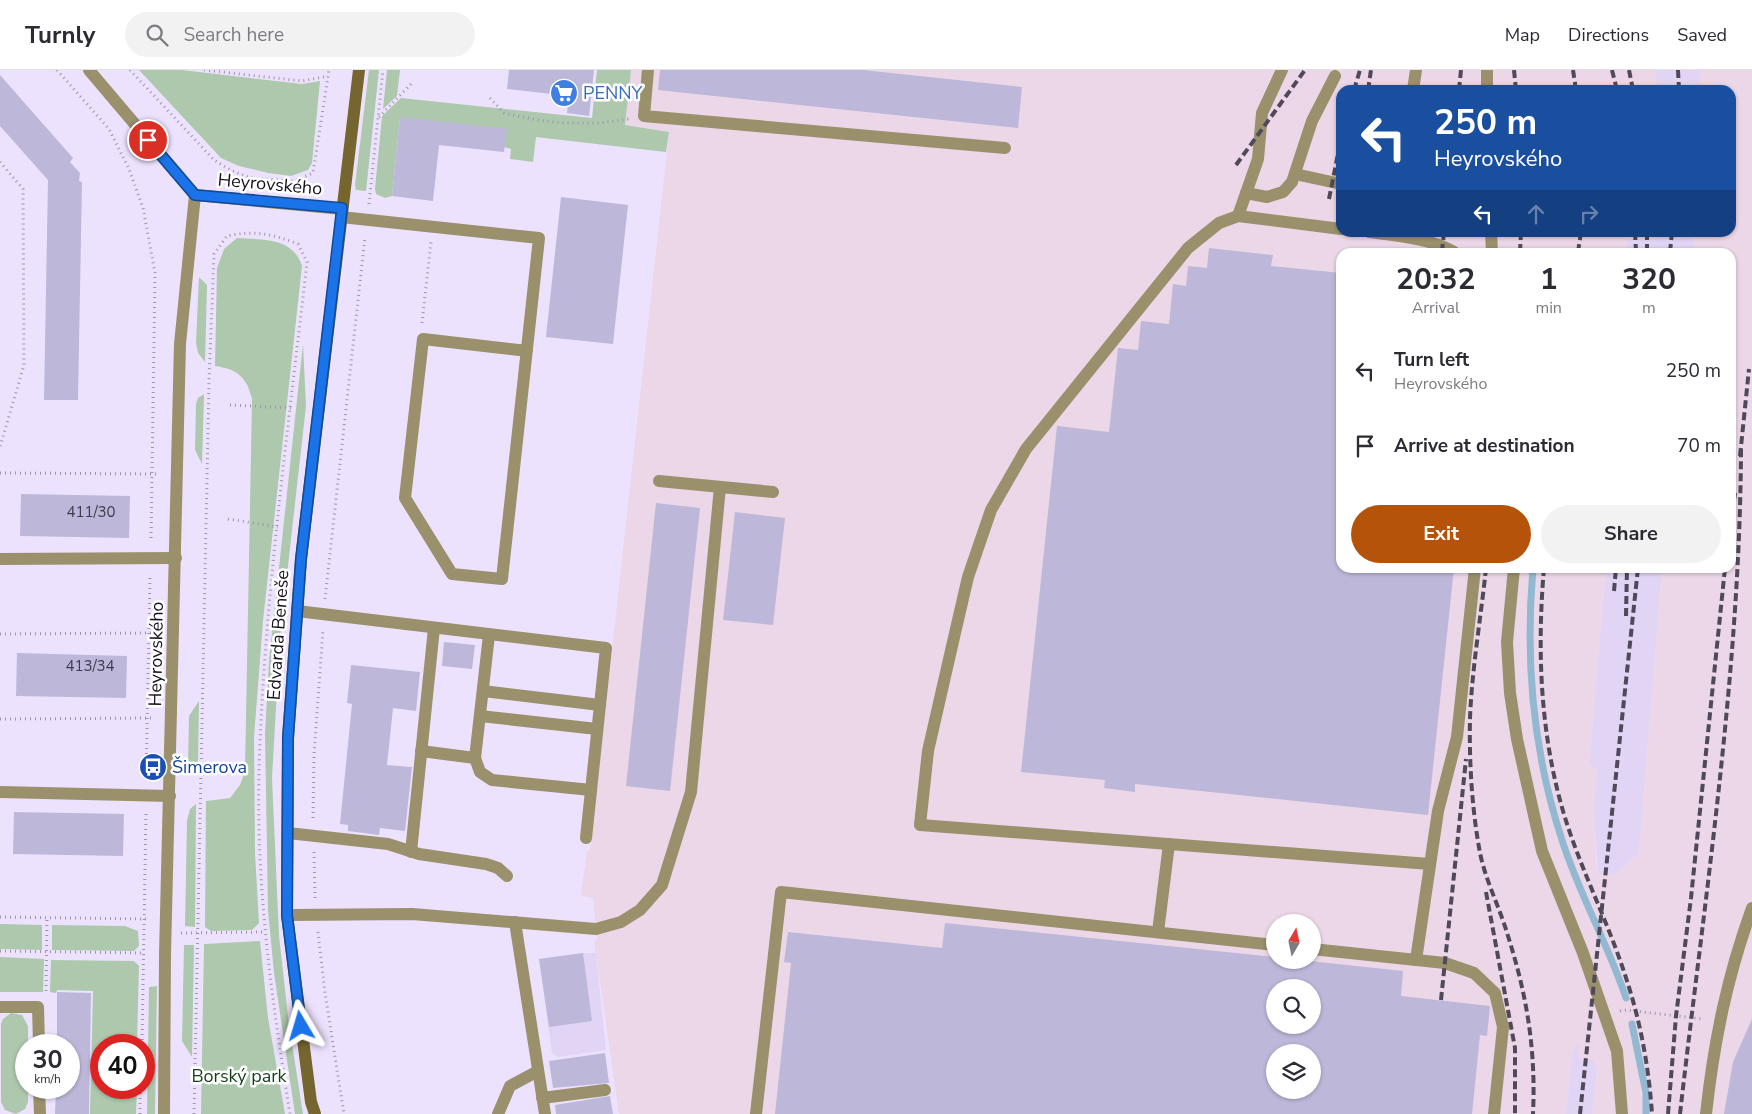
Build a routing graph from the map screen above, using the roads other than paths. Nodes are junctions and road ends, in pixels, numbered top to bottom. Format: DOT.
graph roads {
  1 [pos="89,70"];
  2 [pos="359,70"];
  3 [pos="648,70"];
  4 [pos="1282,70"];
  5 [pos="1416,70"];
  6 [pos="1487,70"];
  7 [pos="1335,76"];
  8 [pos="1414,85"];
  9 [pos="1487,85"];
  10 [pos="1005,148"];
  11 [pos="1295,174"];
  12 [pos="1336,183"];
  13 [pos="1246,193"];
  14 [pos="195,195"];
  15 [pos="342,213"];
  16 [pos="1238,216"];
  17 [pos="1336,228"];
  18 [pos="1402,237"];
  19 [pos="1447,248"];
  20 [pos="526,351"];
  21 [pos="659,481"];
  22 [pos="720,487"];
  23 [pos="773,492"];
  24 [pos="176,558"];
  25 [pos="0,559"];
  26 [pos="1474,573"];
  27 [pos="1514,573"];
  28 [pos="298,611"];
  29 [pos="434,628"];
  30 [pos="489,635"];
  31 [pos="483,691"];
  32 [pos="600,705"];
  33 [pos="480,716"];
  34 [pos="597,729"];
  35 [pos="421,751"];
  36 [pos="475,758"];
  37 [pos="591,790"];
  38 [pos="0,792"];
  39 [pos="170,796"];
  40 [pos="288,833"];
  41 [pos="586,838"];
  42 [pos="1168,844"];
  43 [pos="411,852"];
  44 [pos="1430,864"];
  45 [pos="507,876"];
  46 [pos="1752,908"];
  47 [pos="287,915"];
  48 [pos="515,922"];
  49 [pos="1158,932"];
  50 [pos="1266,944"];
  51 [pos="1321,950"];
  52 [pos="1416,960"];
  53 [pos="0,1007"];
  54 [pos="39,1034"];
  55 [pos="538,1071"];
  56 [pos="605,1090"];
  57 [pos="542,1098"];
  58 [pos="39,1099"];
  59 [pos="40,1114"];
  60 [pos="164,1114"];
  61 [pos="315,1114"];
  62 [pos="498,1114"];
  63 [pos="545,1114"];
  64 [pos="756,1114"];
  65 [pos="1494,1114"];
  66 [pos="1622,1114"];
  67 [pos="1706,1114"];
  1 -- 14 [label="street, Heyrovského"];
  2 -- 15 [label="street, Edvarda Beneše"];
  3 -- 10 [label="street"];
  4 -- 13 [label="street"];
  5 -- 8 [label="street"];
  6 -- 9 [label="street"];
  7 -- 11 [label="street"];
  11 -- 12 [label="street"];
  11 -- 13 [label="street"];
  13 -- 16 [label="street"];
  14 -- 15 [label="street, Heyrovského"];
  14 -- 24 [label="street, Heyrovského"];
  15 -- 20 [label="street, Heyrovského"];
  15 -- 28 [label="street, Edvarda Beneše"];
  16 -- 17 [label="street"];
  16 -- 42 [label="street"];
  18 -- 19 [label="street"];
  20 -- 20 [label="street"];
  21 -- 22 [label="street"];
  22 -- 23 [label="street"];
  22 -- 48 [label="street"];
  24 -- 25 [label="street"];
  24 -- 39 [label="street, Heyrovského"];
  26 -- 44 [label="street"];
  27 -- 66 [label="street"];
  28 -- 29 [label="street"];
  28 -- 40 [label="street, Edvarda Beneše"];
  29 -- 30 [label="street"];
  29 -- 35 [label="street"];
  30 -- 31 [label="street"];
  30 -- 32 [label="street"];
  31 -- 32 [label="street"];
  31 -- 33 [label="street"];
  32 -- 34 [label="street"];
  33 -- 34 [label="street"];
  33 -- 36 [label="street"];
  34 -- 37 [label="street"];
  35 -- 36 [label="street"];
  35 -- 43 [label="street"];
  36 -- 37 [label="street"];
  37 -- 41 [label="street"];
  38 -- 39 [label="street"];
  39 -- 60 [label="street, Heyrovského"];
  40 -- 43 [label="street"];
  40 -- 47 [label="street, Edvarda Beneše"];
  42 -- 44 [label="street"];
  42 -- 49 [label="street"];
  43 -- 45 [label="street"];
  44 -- 52 [label="street"];
  46 -- 67 [label="street"];
  47 -- 48 [label="street"];
  47 -- 61 [label="street, Edvarda Beneše"];
  48 -- 55 [label="street"];
  49 -- 50 [label="street"];
  49 -- 64 [label="street"];
  51 -- 52 [label="street"];
  52 -- 65 [label="street"];
  53 -- 54 [label="street"];
  55 -- 57 [label="street"];
  55 -- 62 [label="street"];
  56 -- 57 [label="street"];
  57 -- 63 [label="street"];
  58 -- 59 [label="street"];
}
